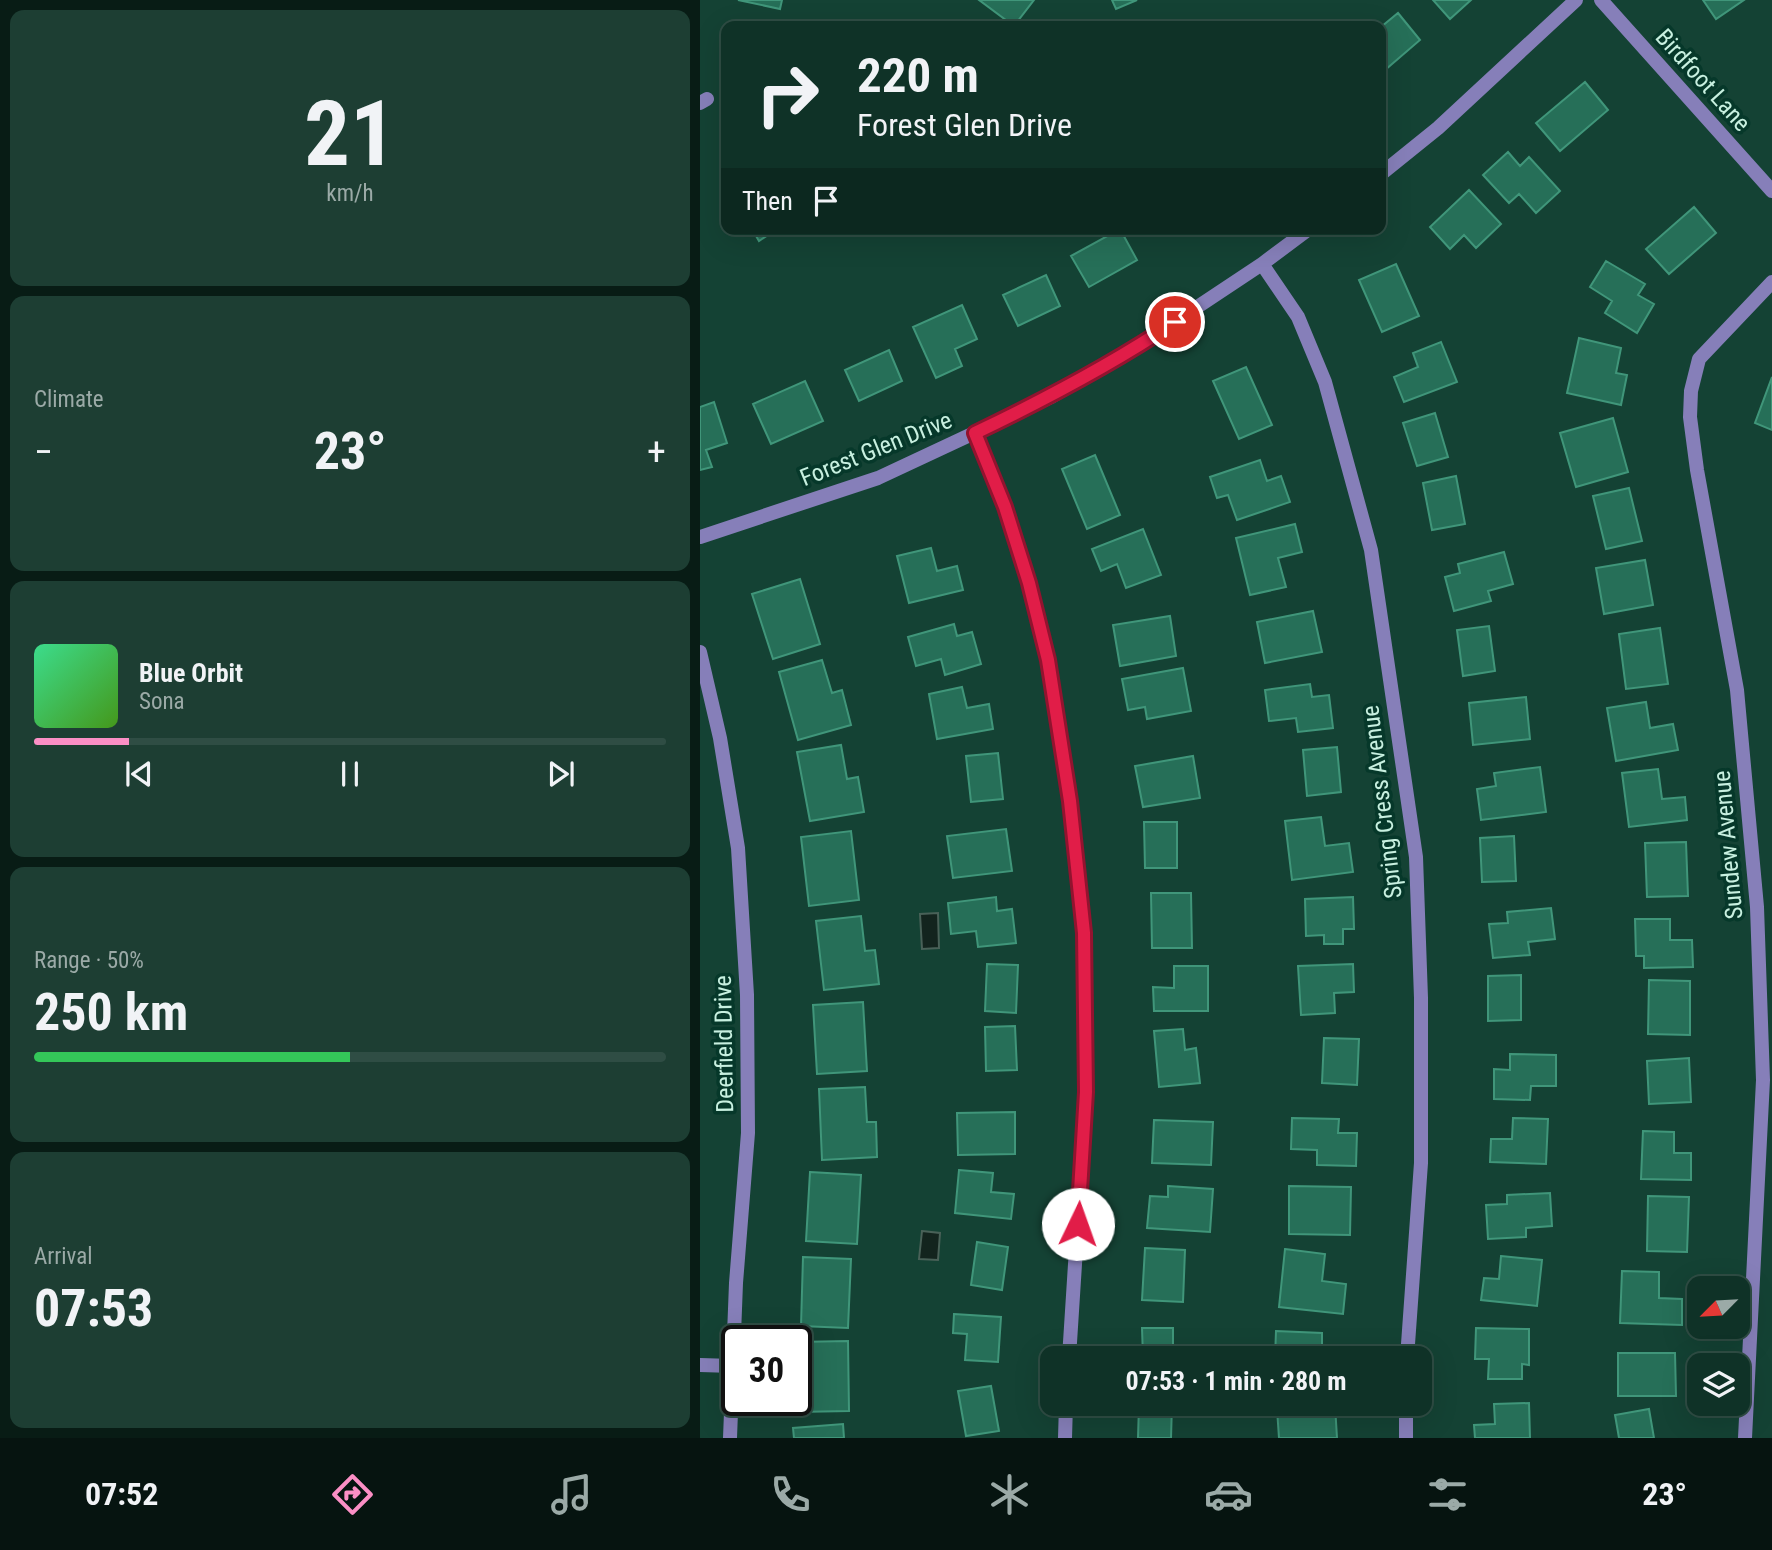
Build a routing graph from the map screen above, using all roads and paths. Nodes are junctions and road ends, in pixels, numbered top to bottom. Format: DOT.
graph roads {
  1 [pos="1576,0"];
  2 [pos="1601,0"];
  3 [pos="1386,170"];
  4 [pos="1772,191"];
  5 [pos="1301,235"];
  6 [pos="1262,264"];
  7 [pos="1772,282"];
  8 [pos="975,433"];
  9 [pos="700,537"];
  10 [pos="700,652"];
  11 [pos="734,1325"];
  12 [pos="1070,1346"];
  13 [pos="1408,1346"];
  14 [pos="700,1365"];
  15 [pos="721,1366"];
  16 [pos="731,1416"];
  17 [pos="1066,1416"];
  18 [pos="1406,1416"];
  19 [pos="730,1438"];
  20 [pos="1065,1438"];
  21 [pos="1406,1438"];
  22 [pos="1745,1438"];
  1 -- 3 [label="street"];
  2 -- 4 [label="street, Birdfoot Lane"];
  5 -- 6 [label="street, Forest Glen Drive"];
  6 -- 8 [label="street, Forest Glen Drive"];
  6 -- 13 [label="street, Spring Cress Avenue"];
  7 -- 22 [label="street, Sundew Avenue"];
  8 -- 9 [label="street, Forest Glen Drive"];
  8 -- 12 [label="street"];
  10 -- 11 [label="street, Deerfield Drive"];
  14 -- 15 [label="street"];
  16 -- 19 [label="street, Deerfield Drive"];
  17 -- 20 [label="street"];
  18 -- 21 [label="street"];
}
